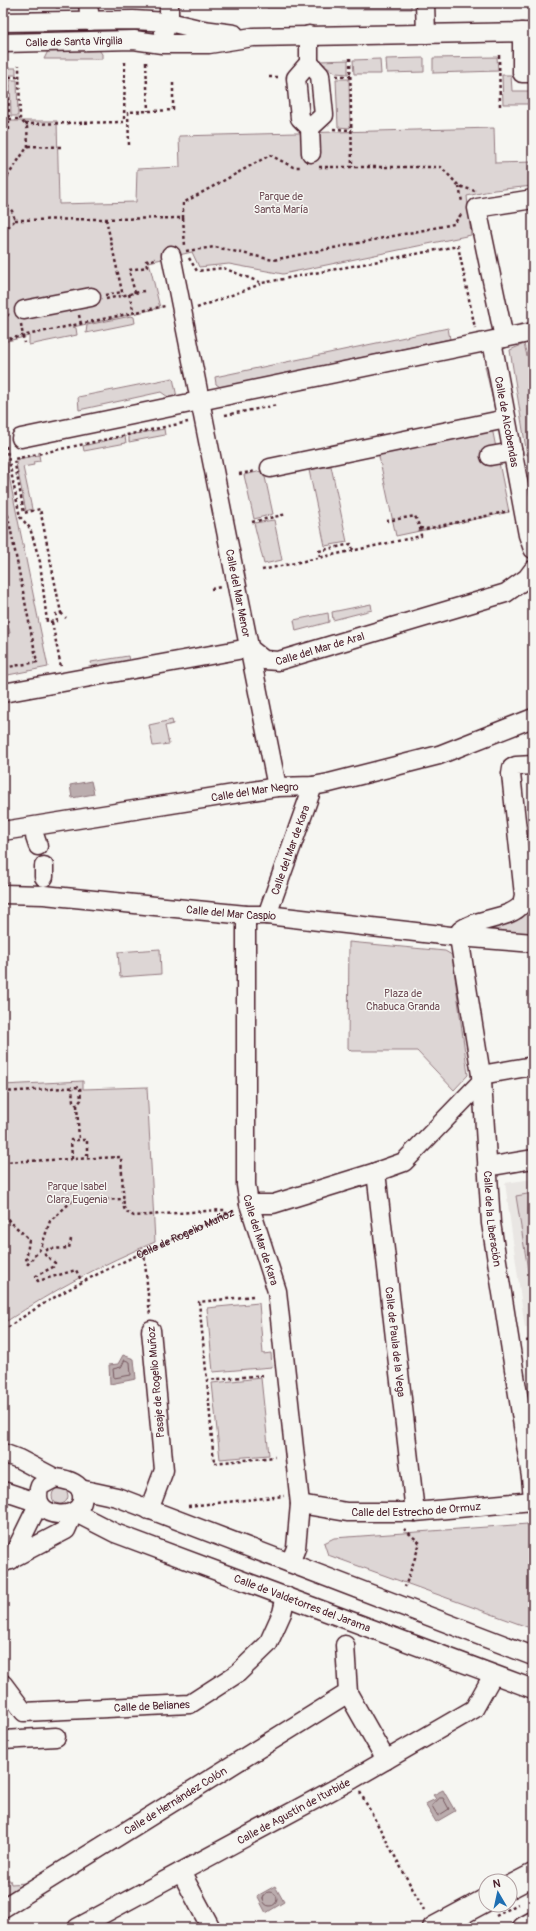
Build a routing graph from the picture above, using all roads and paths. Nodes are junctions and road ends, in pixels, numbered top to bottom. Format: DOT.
graph roads {
  1 [pos="88,3"];
  2 [pos="160,3"];
  3 [pos="169,3"];
  4 [pos="425,3"];
  5 [pos="141,20"];
  6 [pos="90,21"];
  7 [pos="3,22"];
  8 [pos="169,22"];
  9 [pos="527,32"];
  10 [pos="426,34"];
  11 [pos="309,35"];
  12 [pos="253,37"];
  13 [pos="146,41"];
  14 [pos="3,43"];
  15 [pos="499,55"];
  16 [pos="350,58"];
  17 [pos="125,62"];
  18 [pos="146,62"];
  19 [pos="309,62"];
  20 [pos="18,66"];
  21 [pos="533,73"];
  22 [pos="287,76"];
  23 [pos="336,76"];
  24 [pos="351,76"];
  25 [pos="3,77"];
  26 [pos="8,77"];
  27 [pos="19,77"];
  28 [pos="269,77"];
  29 [pos="173,80"];
  30 [pos="500,107"];
  31 [pos="148,111"];
  32 [pos="20,118"];
  33 [pos="8,119"];
  34 [pos="25,124"];
  35 [pos="318,128"];
  36 [pos="3,130"];
  37 [pos="352,130"];
  38 [pos="129,145"];
  39 [pos="28,146"];
  40 [pos="62,148"];
  41 [pos="312,162"];
  42 [pos="352,167"];
  43 [pos="3,180"];
  44 [pos="478,192"];
  45 [pos="533,199"];
  46 [pos="3,201"];
  47 [pos="464,210"];
  48 [pos="183,218"];
  49 [pos="106,219"];
  50 [pos="15,220"];
  51 [pos="3,232"];
  52 [pos="178,253"];
  53 [pos="262,283"];
  54 [pos="135,293"];
  55 [pos="129,294"];
  56 [pos="123,296"];
  57 [pos="91,297"];
  58 [pos="165,306"];
  59 [pos="194,309"];
  60 [pos="16,312"];
  61 [pos="134,313"];
  62 [pos="3,327"];
  63 [pos="533,332"];
  64 [pos="491,338"];
  65 [pos="3,340"];
  66 [pos="199,400"];
  67 [pos="278,405"];
  68 [pos="225,415"];
  69 [pos="506,419"];
  70 [pos="188,422"];
  71 [pos="3,427"];
  72 [pos="10,436"];
  73 [pos="512,452"];
  74 [pos="490,456"];
  75 [pos="270,468"];
  76 [pos="3,492"];
  77 [pos="514,508"];
  78 [pos="287,514"];
  79 [pos="387,521"];
  80 [pos="252,522"];
  81 [pos="420,528"];
  82 [pos="353,550"];
  83 [pos="533,550"];
  84 [pos="320,556"];
  85 [pos="262,570"];
  86 [pos="533,570"];
  87 [pos="222,586"];
  88 [pos="211,589"];
  89 [pos="61,613"];
  90 [pos="66,618"];
  91 [pos="52,622"];
  92 [pos="249,648"];
  93 [pos="3,668"];
  94 [pos="61,668"];
  95 [pos="3,693"];
  96 [pos="533,718"];
  97 [pos="533,764"];
  98 [pos="313,786"];
  99 [pos="277,787"];
  100 [pos="3,831"];
  101 [pos="3,894"];
  102 [pos="246,915"];
  103 [pos="267,915"];
  104 [pos="458,937"];
  105 [pos="533,943"];
  106 [pos="533,1066"];
  107 [pos="481,1078"];
  108 [pos="72,1088"];
  109 [pos="3,1092"];
  110 [pos="77,1106"];
  111 [pos="452,1110"];
  112 [pos="484,1114"];
  113 [pos="79,1140"];
  114 [pos="87,1158"];
  115 [pos="72,1159"];
  116 [pos="533,1159"];
  117 [pos="3,1162"];
  118 [pos="487,1167"];
  119 [pos="376,1172"];
  120 [pos="124,1199"];
  121 [pos="249,1204"];
  122 [pos="3,1215"];
  123 [pos="223,1216"];
  124 [pos="71,1239"];
  125 [pos="144,1251"];
  126 [pos="82,1282"];
  127 [pos="253,1296"];
  128 [pos="151,1330"];
  129 [pos="3,1331"];
  130 [pos="265,1375"];
  131 [pos="207,1380"];
  132 [pos="3,1453"];
  133 [pos="275,1457"];
  134 [pos="55,1478"];
  135 [pos="80,1489"];
  136 [pos="3,1491"];
  137 [pos="294,1500"];
  138 [pos="533,1500"];
  139 [pos="39,1503"];
  140 [pos="187,1506"];
  141 [pos="149,1510"];
  142 [pos="74,1512"];
  143 [pos="415,1512"];
  144 [pos="404,1528"];
  145 [pos="7,1562"];
  146 [pos="290,1563"];
  147 [pos="405,1587"];
  148 [pos="286,1596"];
  149 [pos="345,1645"];
  150 [pos="533,1656"];
  151 [pos="492,1675"];
  152 [pos="3,1684"];
  153 [pos="533,1689"];
  154 [pos="348,1693"];
  155 [pos="24,1712"];
  156 [pos="56,1737"];
  157 [pos="25,1738"];
  158 [pos="3,1740"];
  159 [pos="386,1760"];
  160 [pos="353,1779"];
  161 [pos="181,1872"];
  162 [pos="533,1875"];
  163 [pos="518,1892"];
  164 [pos="3,1908"];
  165 [pos="478,1911"];
  166 [pos="429,1919"];
  167 [pos="533,1923"];
  168 [pos="77,1928"];
  169 [pos="211,1928"];
  170 [pos="524,1928"];
  1 -- 6 [label="street"];
  2 -- 5 [label="street"];
  3 -- 8 [label="street"];
  4 -- 10 [label="street"];
  5 -- 6 [label="street, Calle de Santa Virgilia"];
  5 -- 8 [label="street, Calle de Santa Virgilia"];
  6 -- 7 [label="street, Calle de Santa Virgilia"];
  8 -- 12 [label="street, Calle de Santa Virgilia"];
  8 -- 13 [label="street, Calle de Santa Virgilia"];
  9 -- 10 [label="street, Calle de Santa Virgilia"];
  9 -- 21 [label="street"];
  10 -- 11 [label="street, Calle de Santa Virgilia"];
  11 -- 12 [label="street, Calle de Santa Virgilia"];
  11 -- 19 [label="street"];
  12 -- 13 [label="street, Calle de Santa Virgilia"];
  13 -- 14 [label="street, Calle de Santa Virgilia"];
  15 -- 30 [label="path"];
  16 -- 24 [label="path"];
  17 -- 34 [label="path"];
  18 -- 31 [label="path"];
  19 -- 35 [label="street"];
  19 -- 35 [label="street"];
  20 -- 27 [label="path"];
  22 -- 28 [label="path"];
  23 -- 24 [label="path"];
  24 -- 37 [label="path"];
  25 -- 26 [label="path"];
  26 -- 27 [label="path"];
  26 -- 33 [label="path"];
  27 -- 32 [label="path"];
  29 -- 31 [label="path"];
  31 -- 38 [label="path"];
  32 -- 33 [label="path"];
  32 -- 34 [label="path"];
  33 -- 36 [label="path"];
  34 -- 39 [label="path"];
  35 -- 37 [label="path"];
  35 -- 41 [label="street"];
  37 -- 42 [label="path"];
  39 -- 40 [label="path"];
  39 -- 43 [label="path"];
  41 -- 42 [label="path"];
  41 -- 48 [label="path"];
  42 -- 44 [label="path"];
  45 -- 64 [label="street, Calle de Alcobendas"];
  46 -- 50 [label="path"];
  47 -- 52 [label="path"];
  48 -- 49 [label="path"];
  48 -- 52 [label="path"];
  49 -- 50 [label="path"];
  49 -- 56 [label="path"];
  50 -- 51 [label="path"];
  52 -- 53 [label="path"];
  52 -- 54 [label="path"];
  52 -- 66 [label="street, Calle del Mar Menor"];
  53 -- 59 [label="path"];
  53 -- 64 [label="path"];
  55 -- 61 [label="path"];
  57 -- 60 [label="street"];
  58 -- 61 [label="path"];
  60 -- 62 [label="path"];
  61 -- 65 [label="path"];
  63 -- 64 [label="street"];
  64 -- 66 [label="street"];
  64 -- 69 [label="street, Calle de Alcobendas"];
  66 -- 72 [label="street"];
  66 -- 92 [label="street, Calle del Mar Menor"];
  67 -- 68 [label="path"];
  69 -- 73 [label="street, Calle de Alcobendas"];
  69 -- 75 [label="street"];
  70 -- 89 [label="path"];
  71 -- 72 [label="path"];
  71 -- 72 [label="path"];
  72 -- 91 [label="path"];
  73 -- 74 [label="street"];
  73 -- 83 [label="street, Calle de Alcobendas"];
  76 -- 93 [label="path"];
  77 -- 81 [label="path"];
  78 -- 80 [label="path"];
  79 -- 81 [label="path"];
  81 -- 82 [label="path"];
  82 -- 84 [label="path"];
  82 -- 84 [label="path"];
  84 -- 85 [label="path"];
  86 -- 92 [label="street, Calle del Mar de Aral"];
  87 -- 88 [label="path"];
  89 -- 90 [label="path"];
  89 -- 91 [label="path"];
  91 -- 94 [label="path"];
  92 -- 95 [label="street"];
  92 -- 99 [label="street, Calle del Mar Menor"];
  96 -- 98 [label="street, Calle del Mar Negro"];
  97 -- 104 [label="street"];
  98 -- 99 [label="street, Calle del Mar Negro"];
  98 -- 103 [label="street, Calle del Mar de Kara"];
  99 -- 100 [label="street, Calle del Mar Negro"];
  101 -- 102 [label="street, Calle del Mar Caspio"];
  102 -- 103 [label="street, Calle del Mar Caspio"];
  102 -- 121 [label="street, Calle del Mar de Kara"];
  103 -- 104 [label="street, Calle del Mar Caspio"];
  104 -- 105 [label="street, Calle del Mar Caspio"];
  104 -- 107 [label="street, Calle de la Liberación"];
  106 -- 107 [label="street"];
  107 -- 111 [label="street"];
  107 -- 112 [label="street, Calle de la Liberación"];
  108 -- 109 [label="path"];
  108 -- 110 [label="path"];
  108 -- 110 [label="path"];
  110 -- 113 [label="path"];
  111 -- 112 [label="street"];
  111 -- 119 [label="street"];
  112 -- 118 [label="street, Calle de la Liberación"];
  113 -- 114 [label="path"];
  113 -- 115 [label="path"];
  114 -- 115 [label="path"];
  114 -- 120 [label="path"];
  115 -- 117 [label="path"];
  116 -- 118 [label="street"];
  118 -- 138 [label="street, Calle de la Liberación"];
  119 -- 121 [label="street"];
  119 -- 143 [label="street, Calle de Paula de la Vega"];
  120 -- 122 [label="path"];
  120 -- 123 [label="path"];
  121 -- 123 [label="path, Calle de Rogelio Muñoz"];
  121 -- 137 [label="street, Calle del Mar de Kara"];
  123 -- 125 [label="path, Calle de Rogelio Muñoz"];
  124 -- 126 [label="path"];
  125 -- 126 [label="path, Calle de Rogelio Muñoz"];
  125 -- 128 [label="path, Pasaje de Rogelio Muñoz"];
  126 -- 129 [label="path, Calle de Rogelio Muñoz"];
  127 -- 131 [label="path"];
  128 -- 141 [label="street, Pasaje de Rogelio Muñoz"];
  130 -- 131 [label="path"];
  131 -- 133 [label="path"];
  132 -- 134 [label="street"];
  134 -- 135 [label="street"];
  134 -- 139 [label="street"];
  135 -- 141 [label="street"];
  135 -- 142 [label="street"];
  136 -- 139 [label="street"];
  137 -- 140 [label="path"];
  137 -- 143 [label="street, Calle del Estrecho de Ormuz"];
  137 -- 146 [label="street, Calle del Mar de Kara"];
  138 -- 143 [label="street, Calle del Estrecho de Ormuz"];
  139 -- 142 [label="street"];
  139 -- 145 [label="street"];
  141 -- 146 [label="street"];
  142 -- 145 [label="street"];
  142 -- 148 [label="street, Calle de Valdetorres del Jarama"];
  144 -- 147 [label="path"];
  146 -- 150 [label="street"];
  148 -- 151 [label="street, Calle de Valdetorres del Jarama"];
  148 -- 155 [label="street, Calle de Belianes"];
  149 -- 154 [label="street"];
  151 -- 153 [label="street, Calle de Valdetorres del Jarama"];
  151 -- 159 [label="street, Calle de Agustín de Iturbide"];
  152 -- 155 [label="street"];
  154 -- 159 [label="street"];
  154 -- 164 [label="street, Calle de Hernández Colón"];
  155 -- 157 [label="street"];
  156 -- 157 [label="street"];
  157 -- 158 [label="street"];
  159 -- 160 [label="street, Calle de Agustín de Iturbide"];
  160 -- 161 [label="street, Calle de Agustín de Iturbide"];
  160 -- 166 [label="path"];
  161 -- 168 [label="street, Calle de Agustín de Iturbide"];
  161 -- 169 [label="street"];
  162 -- 163 [label="main road"];
  165 -- 166 [label="main road"];
  167 -- 170 [label="main road"];
}
